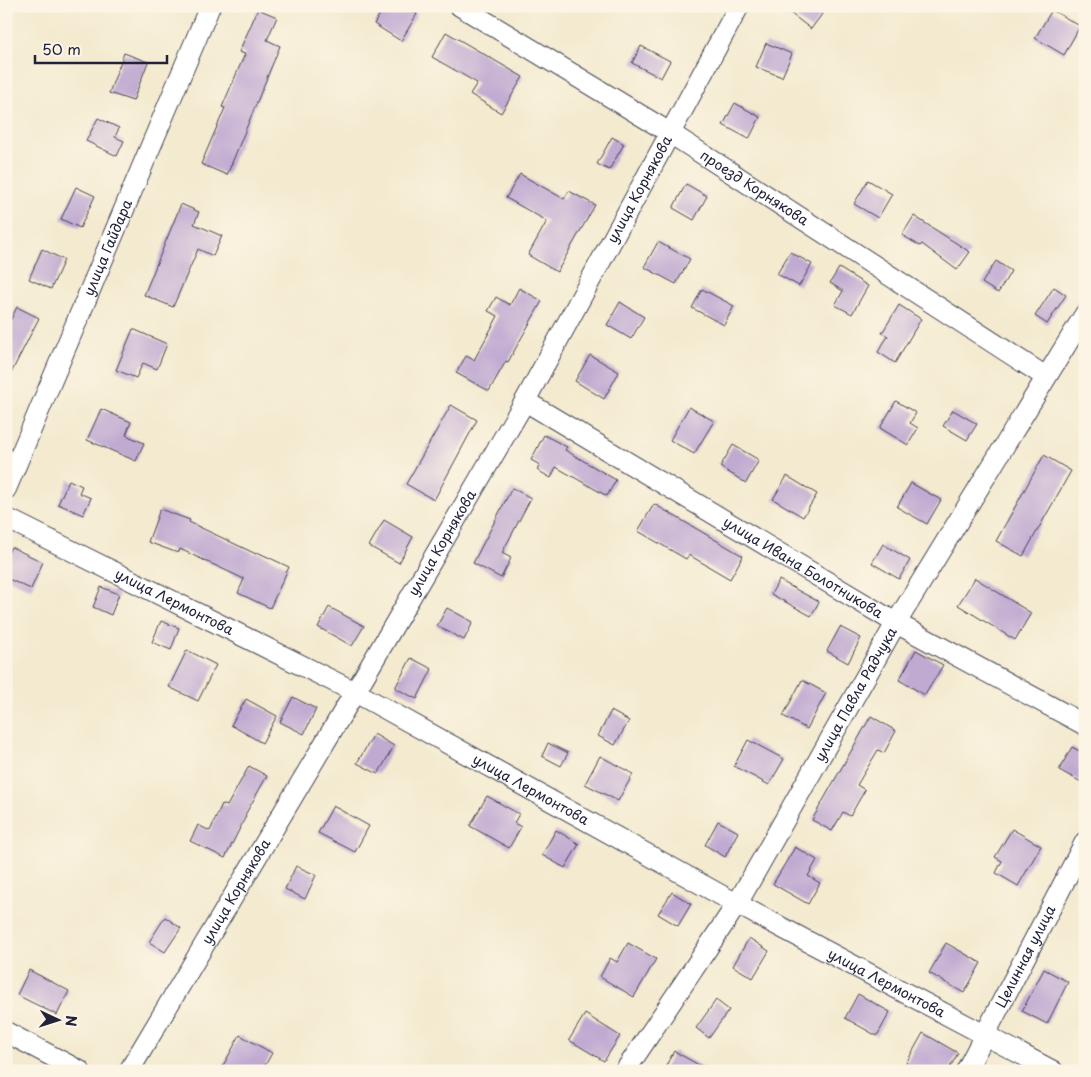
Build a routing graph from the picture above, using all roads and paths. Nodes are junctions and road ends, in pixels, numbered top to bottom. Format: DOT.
graph roads {
  1 [pos="210,6"];
  2 [pos="460,6"];
  3 [pos="739,6"];
  4 [pos="670,133"];
  5 [pos="1085,314"];
  6 [pos="1046,377"];
  7 [pos="525,401"];
  8 [pos="6,489"];
  9 [pos="6,518"];
  10 [pos="896,623"];
  11 [pos="356,692"];
  12 [pos="1085,725"];
  13 [pos="1085,842"];
  14 [pos="737,904"];
  15 [pos="6,1032"];
  16 [pos="986,1034"];
  17 [pos="80,1071"];
  18 [pos="129,1071"];
  19 [pos="625,1071"];
  20 [pos="966,1071"];
  21 [pos="1052,1071"];
  1 -- 8 [label="street, улица Гайдара"];
  2 -- 4 [label="street, проезд Корнякова"];
  3 -- 4 [label="street, улица Корнякова"];
  4 -- 6 [label="street, проезд Корнякова"];
  4 -- 7 [label="street, улица Корнякова"];
  5 -- 6 [label="street, улица Павла Радчука"];
  6 -- 10 [label="street, улица Павла Радчука"];
  7 -- 10 [label="street, улица Ивана Болотникова"];
  7 -- 11 [label="street, улица Корнякова"];
  9 -- 11 [label="street, улица Лермонтова"];
  10 -- 12 [label="street, улица Ивана Болотникова"];
  10 -- 14 [label="street, улица Павла Радчука"];
  11 -- 14 [label="street, улица Лермонтова"];
  11 -- 18 [label="street, улица Корнякова"];
  13 -- 16 [label="street, Целинная улица"];
  14 -- 16 [label="street, улица Лермонтова"];
  14 -- 19 [label="street, улица Павла Радчука"];
  15 -- 17 [label="street"];
  16 -- 20 [label="street, Целинная улица"];
  16 -- 21 [label="street, улица Лермонтова"];
}
